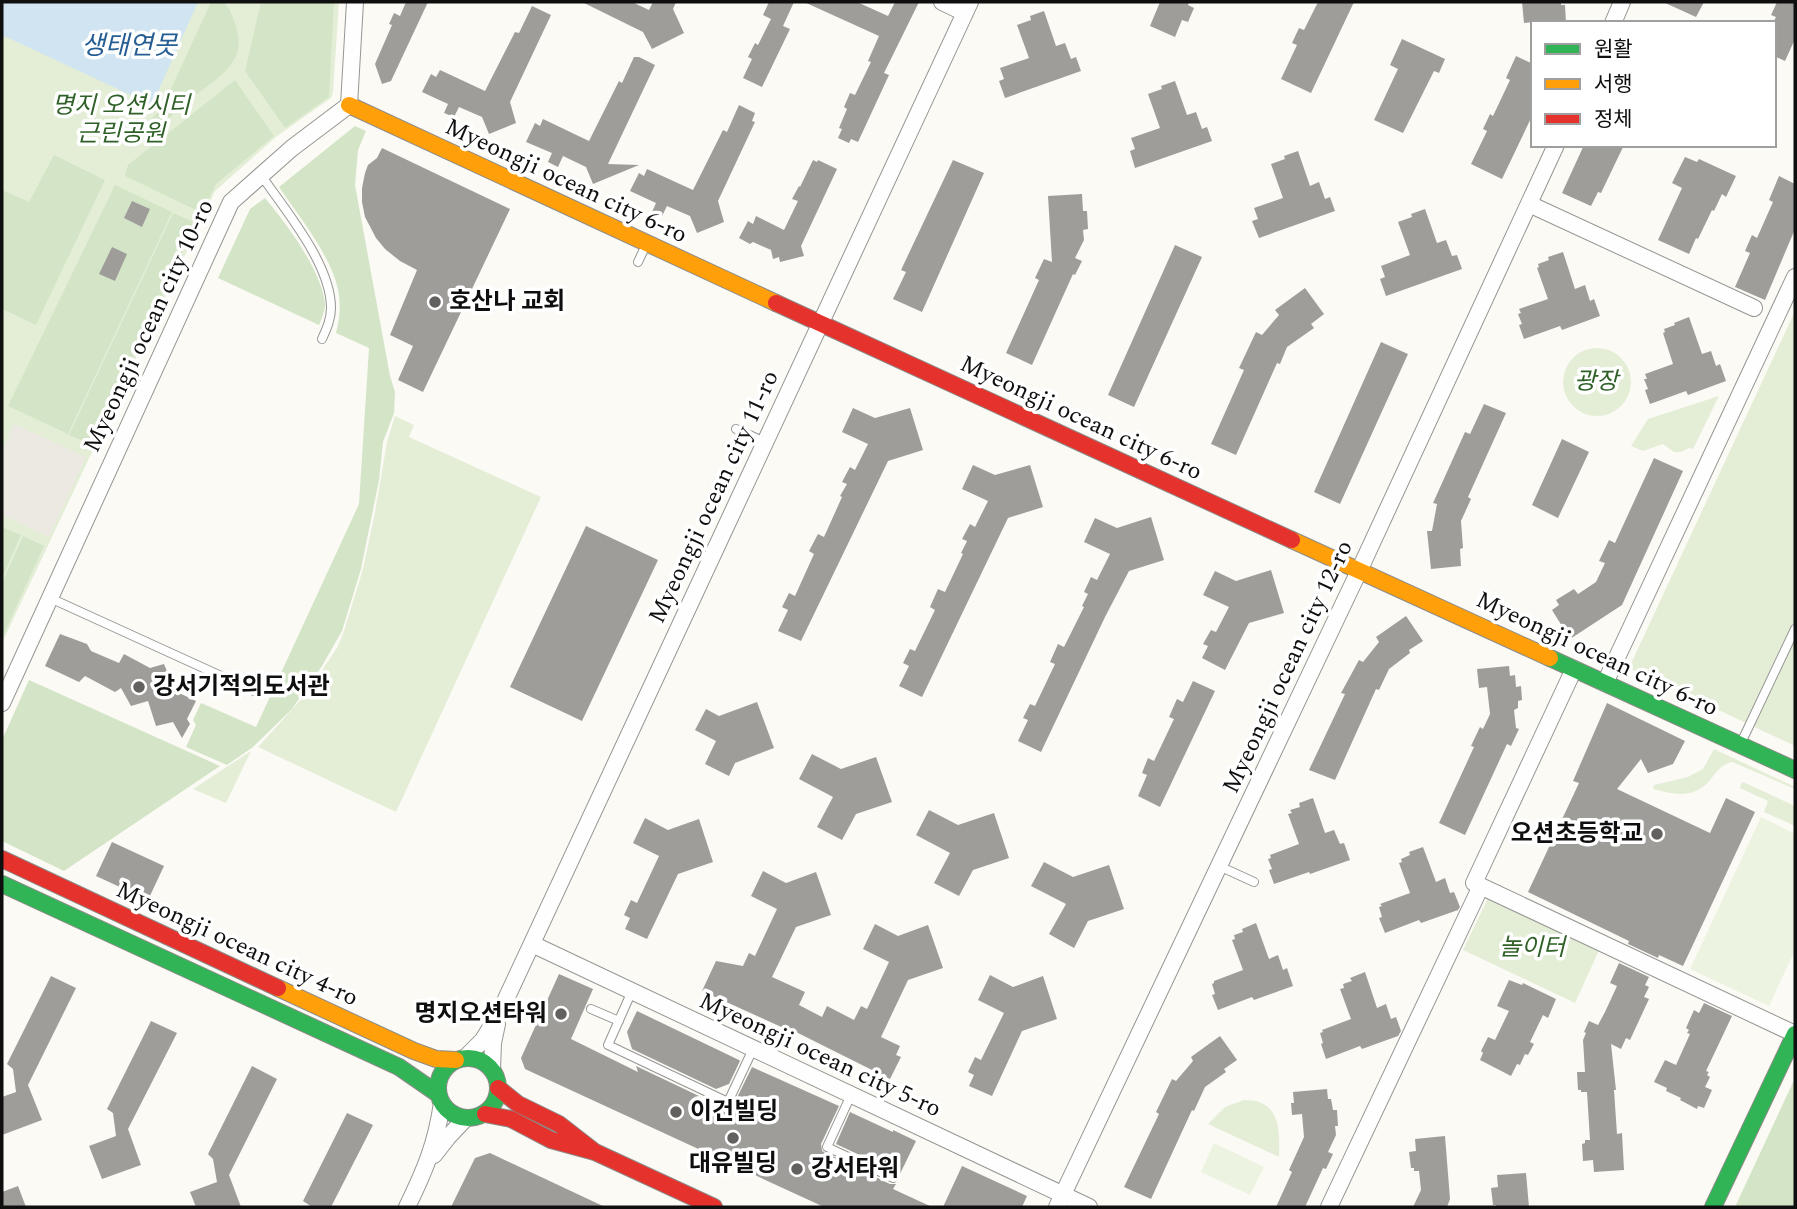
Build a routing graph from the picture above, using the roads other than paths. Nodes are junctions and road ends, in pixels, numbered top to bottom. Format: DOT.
graph roads {
  1 [pos="355,2"];
  2 [pos="942,2"];
  3 [pos="1622,2"];
  4 [pos="967,7"];
  5 [pos="1614,21"];
  6 [pos="349,106"];
  7 [pos="1555,147"];
  8 [pos="261,175"];
  9 [pos="1529,204"];
  10 [pos="646,244"];
  11 [pos="638,262"];
  12 [pos="1795,277"];
  13 [pos="1754,308"];
  14 [pos="820,324"];
  15 [pos="323,339"];
  16 [pos="736,429"];
  17 [pos="765,442"];
  18 [pos="1359,571"];
  19 [pos="50,598"];
  20 [pos="1795,629"];
  21 [pos="1574,669"];
  22 [pos="1605,683"];
  23 [pos="254,691"];
  24 [pos="2,703"];
  25 [pos="1740,745"];
  26 [pos="1795,770"];
  27 [pos="2,859"];
  28 [pos="1219,866"];
  29 [pos="1254,882"];
  30 [pos="2,884"];
  31 [pos="1481,886"];
  32 [pos="532,944"];
  33 [pos="632,991"];
  34 [pos="592,1009"];
  35 [pos="500,1012"];
  36 [pos="619,1021"];
  37 [pos="1795,1034"];
  38 [pos="753,1049"];
  39 [pos="460,1059"];
  40 [pos="492,1069"];
  41 [pos="498,1088"];
  42 [pos="851,1095"];
  43 [pos="440,1099"];
  44 [pos="485,1114"];
  45 [pos="466,1118"];
  46 [pos="595,1152"];
  47 [pos="427,1166"];
  48 [pos="893,1178"];
  49 [pos="1060,1201"];
  50 [pos="407,1207"];
  51 [pos="714,1207"];
  52 [pos="1088,1207"];
  53 [pos="1329,1207"];
  54 [pos="1713,1207"];
  1 -- 6 [label="street"];
  2 -- 4 [label="street"];
  3 -- 5 [label="street"];
  4 -- 14 [label="street, Myeongji ocean city 11-ro"];
  6 -- 8 [label="street, Myeongji ocean city 10-ro"];
  6 -- 10 [label="main road, Myeongji ocean city 6-ro"];
  7 -- 9 [label="street, Myeongji ocean city 12-ro"];
  8 -- 15 [label="lane"];
  8 -- 19 [label="street, Myeongji ocean city 10-ro"];
  9 -- 13 [label="street"];
  9 -- 18 [label="street, Myeongji ocean city 12-ro"];
  10 -- 11 [label="lane"];
  10 -- 14 [label="main road, Myeongji ocean city 6-ro"];
  12 -- 22 [label="street"];
  14 -- 17 [label="street, Myeongji ocean city 11-ro"];
  14 -- 18 [label="main road, Myeongji ocean city 6-ro"];
  16 -- 17 [label="lane"];
  17 -- 32 [label="street, Myeongji ocean city 11-ro"];
  18 -- 21 [label="main road, Myeongji ocean city 6-ro"];
  18 -- 28 [label="street, Myeongji ocean city 12-ro"];
  19 -- 23 [label="lane"];
  19 -- 24 [label="street, Myeongji ocean city 10-ro"];
  20 -- 25 [label="lane"];
  21 -- 22 [label="main road, Myeongji ocean city 6-ro"];
  21 -- 31 [label="street"];
  22 -- 25 [label="main road, Myeongji ocean city 6-ro"];
  25 -- 26 [label="main road, Myeongji ocean city 6-ro"];
  27 -- 39 [label="main road, Myeongji ocean city 4-ro"];
  28 -- 29 [label="lane"];
  28 -- 49 [label="street, Myeongji ocean city 12-ro"];
  30 -- 43 [label="main road, Myeongji ocean city 4-ro"];
  31 -- 37 [label="street"];
  31 -- 53 [label="street"];
  32 -- 33 [label="street, Myeongji ocean city 5-ro"];
  32 -- 35 [label="street, Myeongji ocean city 11-ro"];
  33 -- 36 [label="lane"];
  33 -- 38 [label="street, Myeongji ocean city 5-ro"];
  34 -- 36 [label="lane"];
  35 -- 39 [label="street"];
  35 -- 40 [label="street"];
  36 -- 38 [label="lane"];
  37 -- 54 [label="main road"];
  38 -- 42 [label="street, Myeongji ocean city 5-ro"];
  39 -- 40 [label="main road"];
  39 -- 43 [label="main road"];
  40 -- 41 [label="main road"];
  41 -- 44 [label="main road"];
  41 -- 46 [label="main road"];
  42 -- 48 [label="lane"];
  42 -- 49 [label="street, Myeongji ocean city 5-ro"];
  43 -- 45 [label="main road"];
  43 -- 47 [label="street"];
  44 -- 45 [label="main road"];
  44 -- 46 [label="main road"];
  45 -- 47 [label="street"];
  46 -- 51 [label="main road"];
  47 -- 50 [label="street"];
  49 -- 52 [label="street, Myeongji ocean city 5-ro"];
}
